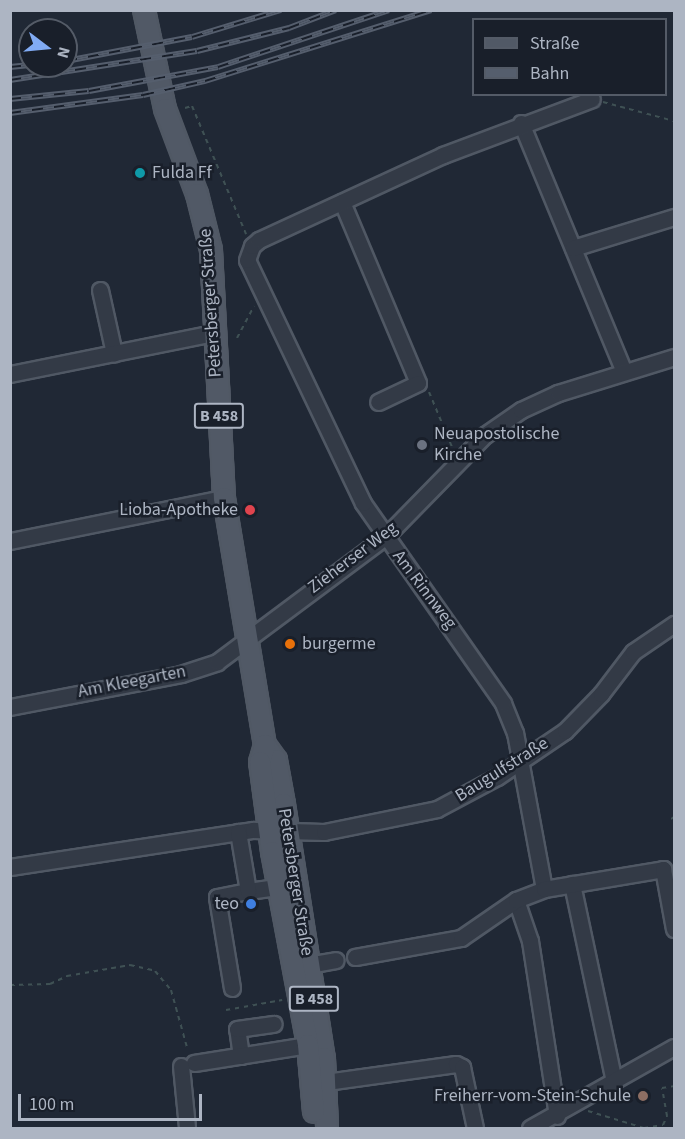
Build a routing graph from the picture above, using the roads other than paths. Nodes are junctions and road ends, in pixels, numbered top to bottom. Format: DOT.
graph roads {
  1 [pos="144,10"];
  2 [pos="592,99"];
  3 [pos="521,123"];
  4 [pos="342,202"];
  5 [pos="675,217"];
  6 [pos="573,248"];
  7 [pos="100,290"];
  8 [pos="214,333"];
  9 [pos="114,354"];
  10 [pos="675,357"];
  11 [pos="624,372"];
  12 [pos="10,374"];
  13 [pos="378,402"];
  14 [pos="224,498"];
  15 [pos="385,537"];
  16 [pos="10,541"];
  17 [pos="675,624"];
  18 [pos="247,640"];
  19 [pos="10,707"];
  20 [pos="520,762"];
  21 [pos="238,832"];
  22 [pos="278,832"];
  23 [pos="10,867"];
  24 [pos="572,884"];
  25 [pos="277,887"];
  26 [pos="544,889"];
  27 [pos="248,891"];
  28 [pos="516,900"];
  29 [pos="675,929"];
  30 [pos="355,957"];
  31 [pos="336,960"];
  32 [pos="308,965"];
  33 [pos="232,988"];
  34 [pos="274,1023"];
  35 [pos="308,1045"];
  36 [pos="675,1047"];
  37 [pos="241,1056"];
  38 [pos="326,1082"];
  39 [pos="614,1082"];
  40 [pos="557,1116"];
  41 [pos="187,1127"];
  42 [pos="315,1128"];
  43 [pos="327,1128"];
  44 [pos="475,1128"];
  45 [pos="530,1128"];
  1 -- 8 [label="main road, Petersberger Straße / B 458"];
  2 -- 3 [label="street"];
  3 -- 4 [label="street"];
  3 -- 6 [label="street"];
  4 -- 13 [label="street"];
  4 -- 15 [label="street, Am Rinnweg"];
  5 -- 6 [label="street"];
  6 -- 11 [label="street"];
  7 -- 9 [label="street"];
  8 -- 9 [label="street"];
  8 -- 14 [label="main road, Petersberger Straße / B 458"];
  9 -- 12 [label="street"];
  10 -- 11 [label="street, Zieherser Weg"];
  11 -- 15 [label="street, Zieherser Weg"];
  14 -- 16 [label="street"];
  14 -- 18 [label="main road, Petersberger Straße / B 458"];
  15 -- 18 [label="street, Zieherser Weg"];
  15 -- 20 [label="street, Am Rinnweg"];
  17 -- 20 [label="street, Baugulfstraße"];
  18 -- 19 [label="street, Am Kleegarten"];
  18 -- 22 [label="main road, Petersberger Straße / B 458"];
  20 -- 22 [label="street, Baugulfstraße"];
  20 -- 26 [label="street, Am Rinnweg"];
  21 -- 22 [label="street, Baugulfstraße"];
  21 -- 23 [label="street, Baugulfstraße"];
  21 -- 27 [label="street"];
  22 -- 25 [label="main road, Petersberger Straße / B 458"];
  22 -- 32 [label="main road, Petersberger Straße / B 458"];
  24 -- 26 [label="street"];
  24 -- 29 [label="street"];
  24 -- 39 [label="street"];
  25 -- 27 [label="street"];
  25 -- 35 [label="main road, Petersberger Straße / B 458"];
  26 -- 28 [label="street"];
  27 -- 33 [label="street"];
  28 -- 30 [label="street"];
  28 -- 40 [label="street"];
  31 -- 32 [label="street"];
  32 -- 38 [label="main road, Petersberger Straße / B 458"];
  34 -- 37 [label="street"];
  35 -- 37 [label="street"];
  35 -- 42 [label="main road, Petersberger Straße / B 458"];
  36 -- 39 [label="street"];
  37 -- 41 [label="street"];
  38 -- 43 [label="main road, Petersberger Straße / B 458"];
  38 -- 44 [label="street"];
  39 -- 40 [label="street"];
  40 -- 45 [label="street"];
}
